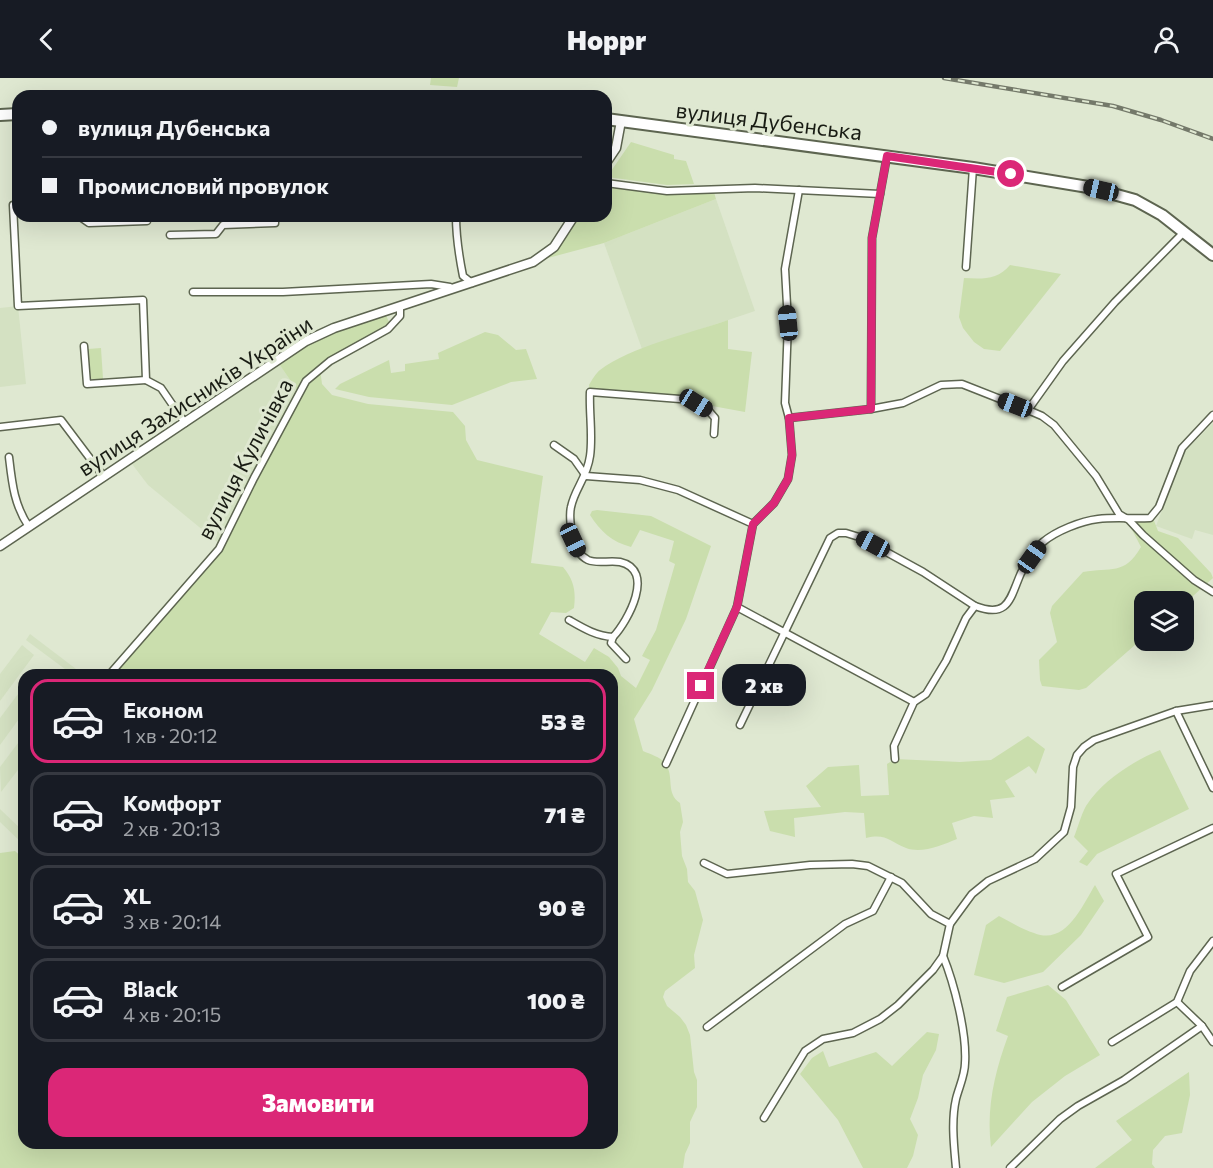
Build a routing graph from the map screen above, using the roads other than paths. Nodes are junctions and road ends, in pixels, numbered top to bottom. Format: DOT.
graph roads {
  1 [pos="612,120"];
  2 [pos="621,121"];
  3 [pos="612,154"];
  4 [pos="887,156"];
  5 [pos="973,168"];
  6 [pos="612,184"];
  7 [pos="799,190"];
  8 [pos="880,194"];
  9 [pos="14,222"];
  10 [pos="88,222"];
  11 [pos="118,222"];
  12 [pos="249,222"];
  13 [pos="456,222"];
  14 [pos="570,222"];
  15 [pos="1184,231"];
  16 [pos="170,235"];
  17 [pos="1213,255"];
  18 [pos="966,267"];
  19 [pos="472,283"];
  20 [pos="452,290"];
  21 [pos="193,292"];
  22 [pos="400,306"];
  23 [pos="84,346"];
  24 [pos="146,381"];
  25 [pos="871,409"];
  26 [pos="1028,410"];
  27 [pos="1213,415"];
  28 [pos="789,418"];
  29 [pos="185,423"];
  30 [pos="0,427"];
  31 [pos="714,434"];
  32 [pos="554,445"];
  33 [pos="9,457"];
  34 [pos="586,476"];
  35 [pos="104,477"];
  36 [pos="1130,520"];
  37 [pos="753,524"];
  38 [pos="29,527"];
  39 [pos="0,546"];
  40 [pos="1213,592"];
  41 [pos="975,606"];
  42 [pos="737,607"];
  43 [pos="569,620"];
  44 [pos="785,633"];
  45 [pos="612,637"];
  46 [pos="626,659"];
  47 [pos="114,669"];
  48 [pos="914,702"];
  49 [pos="1213,705"];
  50 [pos="1176,711"];
  51 [pos="740,725"];
  52 [pos="895,759"];
  53 [pos="666,764"];
  54 [pos="1212,783"];
  55 [pos="1213,828"];
  56 [pos="704,863"];
  57 [pos="891,877"];
  58 [pos="950,924"];
  59 [pos="1213,941"];
  60 [pos="943,956"];
  61 [pos="1062,987"];
  62 [pos="1177,1002"];
  63 [pos="1202,1026"];
  64 [pos="707,1027"];
  65 [pos="1112,1042"];
  66 [pos="1213,1042"];
  67 [pos="764,1119"];
  68 [pos="956,1168"];
  69 [pos="1010,1168"];
  1 -- 2 [label="highway, вулиця Дубенська"];
  2 -- 3 [label="street"];
  2 -- 4 [label="highway, вулиця Дубенська"];
  4 -- 5 [label="highway, вулиця Дубенська"];
  4 -- 8 [label="street"];
  5 -- 15 [label="highway, вулиця Дубенська"];
  5 -- 18 [label="street"];
  6 -- 7 [label="street"];
  7 -- 8 [label="street"];
  7 -- 28 [label="street"];
  8 -- 25 [label="street"];
  9 -- 24 [label="street"];
  10 -- 11 [label="street"];
  12 -- 16 [label="street"];
  13 -- 19 [label="street"];
  14 -- 19 [label="street, вулиця Захисників України"];
  15 -- 17 [label="highway, вулиця Дубенська"];
  15 -- 26 [label="street"];
  19 -- 20 [label="street, вулиця Захисників України"];
  20 -- 21 [label="street"];
  20 -- 22 [label="street, вулиця Захисників України"];
  22 -- 29 [label="street, вулиця Захисників України"];
  22 -- 47 [label="street, вулиця Куличівка"];
  23 -- 24 [label="street"];
  24 -- 29 [label="street"];
  25 -- 26 [label="street"];
  25 -- 28 [label="street"];
  26 -- 36 [label="street"];
  27 -- 36 [label="street"];
  28 -- 37 [label="street"];
  29 -- 35 [label="street, вулиця Захисників України"];
  30 -- 35 [label="street"];
  31 -- 34 [label="street"];
  32 -- 34 [label="street"];
  33 -- 38 [label="street"];
  34 -- 37 [label="street"];
  34 -- 45 [label="street"];
  35 -- 38 [label="street, вулиця Захисників України"];
  36 -- 40 [label="street"];
  36 -- 41 [label="street"];
  37 -- 42 [label="street"];
  38 -- 39 [label="street, вулиця Захисників України"];
  41 -- 44 [label="street"];
  41 -- 48 [label="street"];
  42 -- 44 [label="street"];
  42 -- 53 [label="street"];
  43 -- 45 [label="street"];
  44 -- 48 [label="street"];
  44 -- 51 [label="street"];
  45 -- 46 [label="street"];
  48 -- 52 [label="street"];
  49 -- 50 [label="street"];
  50 -- 54 [label="street"];
  50 -- 58 [label="street"];
  55 -- 61 [label="street"];
  56 -- 57 [label="street"];
  57 -- 58 [label="street"];
  57 -- 64 [label="street"];
  58 -- 60 [label="street"];
  59 -- 62 [label="street"];
  60 -- 67 [label="street"];
  60 -- 68 [label="street"];
  62 -- 63 [label="street"];
  62 -- 65 [label="street"];
  63 -- 66 [label="street"];
  63 -- 69 [label="street"];
}
